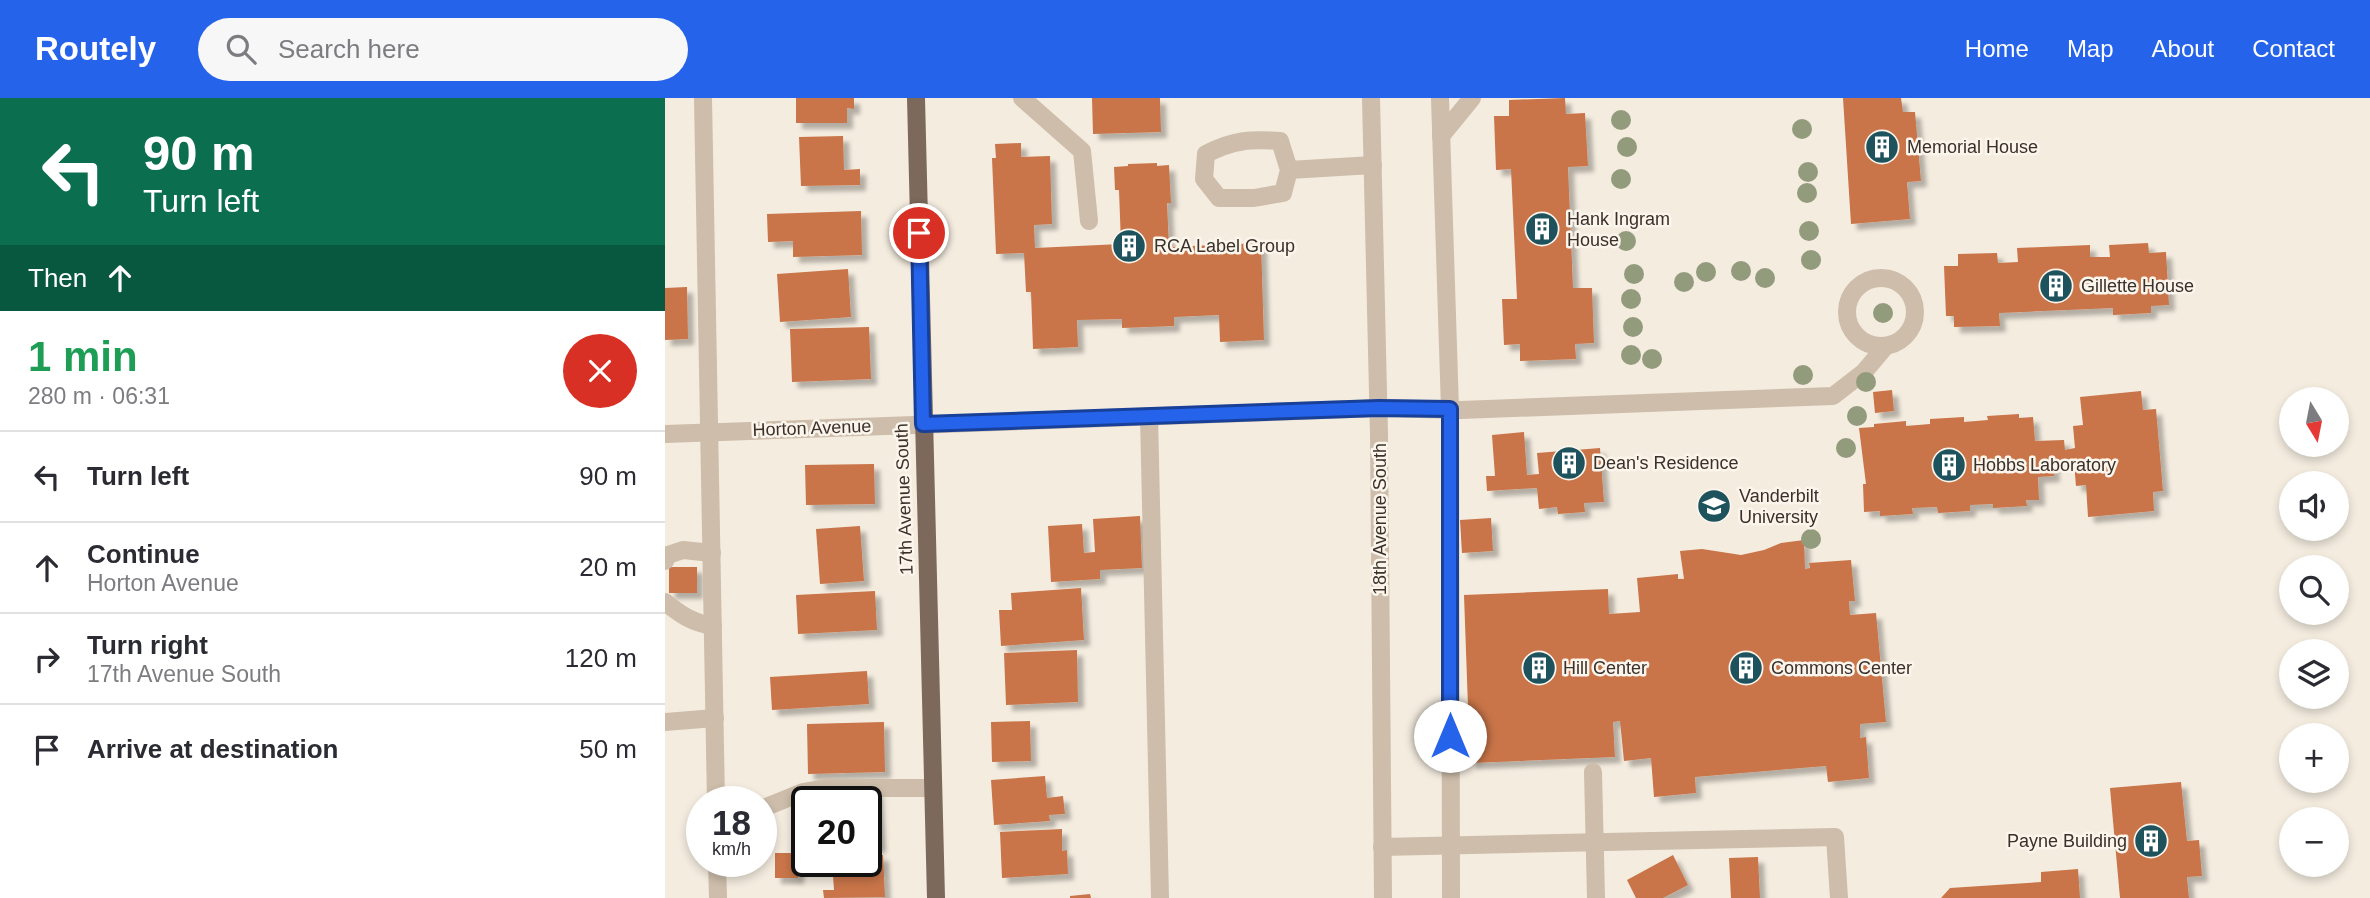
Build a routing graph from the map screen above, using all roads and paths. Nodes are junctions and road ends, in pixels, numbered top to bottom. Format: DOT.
graph roads {
  1 [pos="703,98"];
  2 [pos="916,98"];
  3 [pos="1023,98"];
  4 [pos="1371,98"];
  5 [pos="1440,98"];
  6 [pos="1472,98"];
  7 [pos="1441,136"];
  8 [pos="1373,165"];
  9 [pos="1289,170"];
  10 [pos="1089,221"];
  11 [pos="1885,347"];
  12 [pos="1379,408"];
  13 [pos="1450,409"];
  14 [pos="1149,416"];
  15 [pos="923,424"];
  16 [pos="711,432"];
  17 [pos="665,434"];
  18 [pos="712,553"];
  19 [pos="665,561"];
  20 [pos="665,602"];
  21 [pos="713,626"];
  22 [pos="715,718"];
  23 [pos="665,722"];
  24 [pos="1593,772"];
  25 [pos="716,786"];
  26 [pos="933,788"];
  27 [pos="777,803"];
  28 [pos="1595,844"];
  29 [pos="1451,846"];
  30 [pos="1382,847"];
  31 [pos="717,877"];
  32 [pos="718,898"];
  33 [pos="936,898"];
  34 [pos="1160,898"];
  35 [pos="1383,898"];
  36 [pos="1451,898"];
  37 [pos="1596,898"];
  38 [pos="1839,898"];
  1 -- 16 [label="street"];
  2 -- 15 [label="main road, 17th Avenue South"];
  3 -- 10 [label="street"];
  4 -- 8 [label="street, 18th Avenue South"];
  5 -- 7 [label="street"];
  6 -- 7 [label="street"];
  7 -- 13 [label="street"];
  8 -- 9 [label="street"];
  8 -- 12 [label="street, 18th Avenue South"];
  9 -- 9 [label="street"];
  11 -- 13 [label="street, Horton Avenue"];
  12 -- 13 [label="street, Horton Avenue"];
  12 -- 14 [label="street, Horton Avenue"];
  12 -- 30 [label="street, 18th Avenue South"];
  13 -- 29 [label="street"];
  14 -- 15 [label="street, Horton Avenue"];
  14 -- 34 [label="street"];
  15 -- 16 [label="street, Horton Avenue"];
  15 -- 26 [label="main road, 17th Avenue South"];
  16 -- 17 [label="street, Horton Avenue"];
  16 -- 18 [label="street"];
  18 -- 19 [label="street"];
  18 -- 21 [label="street"];
  20 -- 21 [label="street"];
  21 -- 22 [label="street"];
  22 -- 23 [label="street"];
  22 -- 25 [label="street"];
  24 -- 28 [label="street"];
  26 -- 27 [label="street"];
  26 -- 33 [label="main road, 17th Avenue South"];
  28 -- 29 [label="street"];
  28 -- 37 [label="street"];
  28 -- 38 [label="street"];
  29 -- 30 [label="street"];
  29 -- 36 [label="street"];
  30 -- 35 [label="street, 18th Avenue South"];
  31 -- 32 [label="street"];
}
